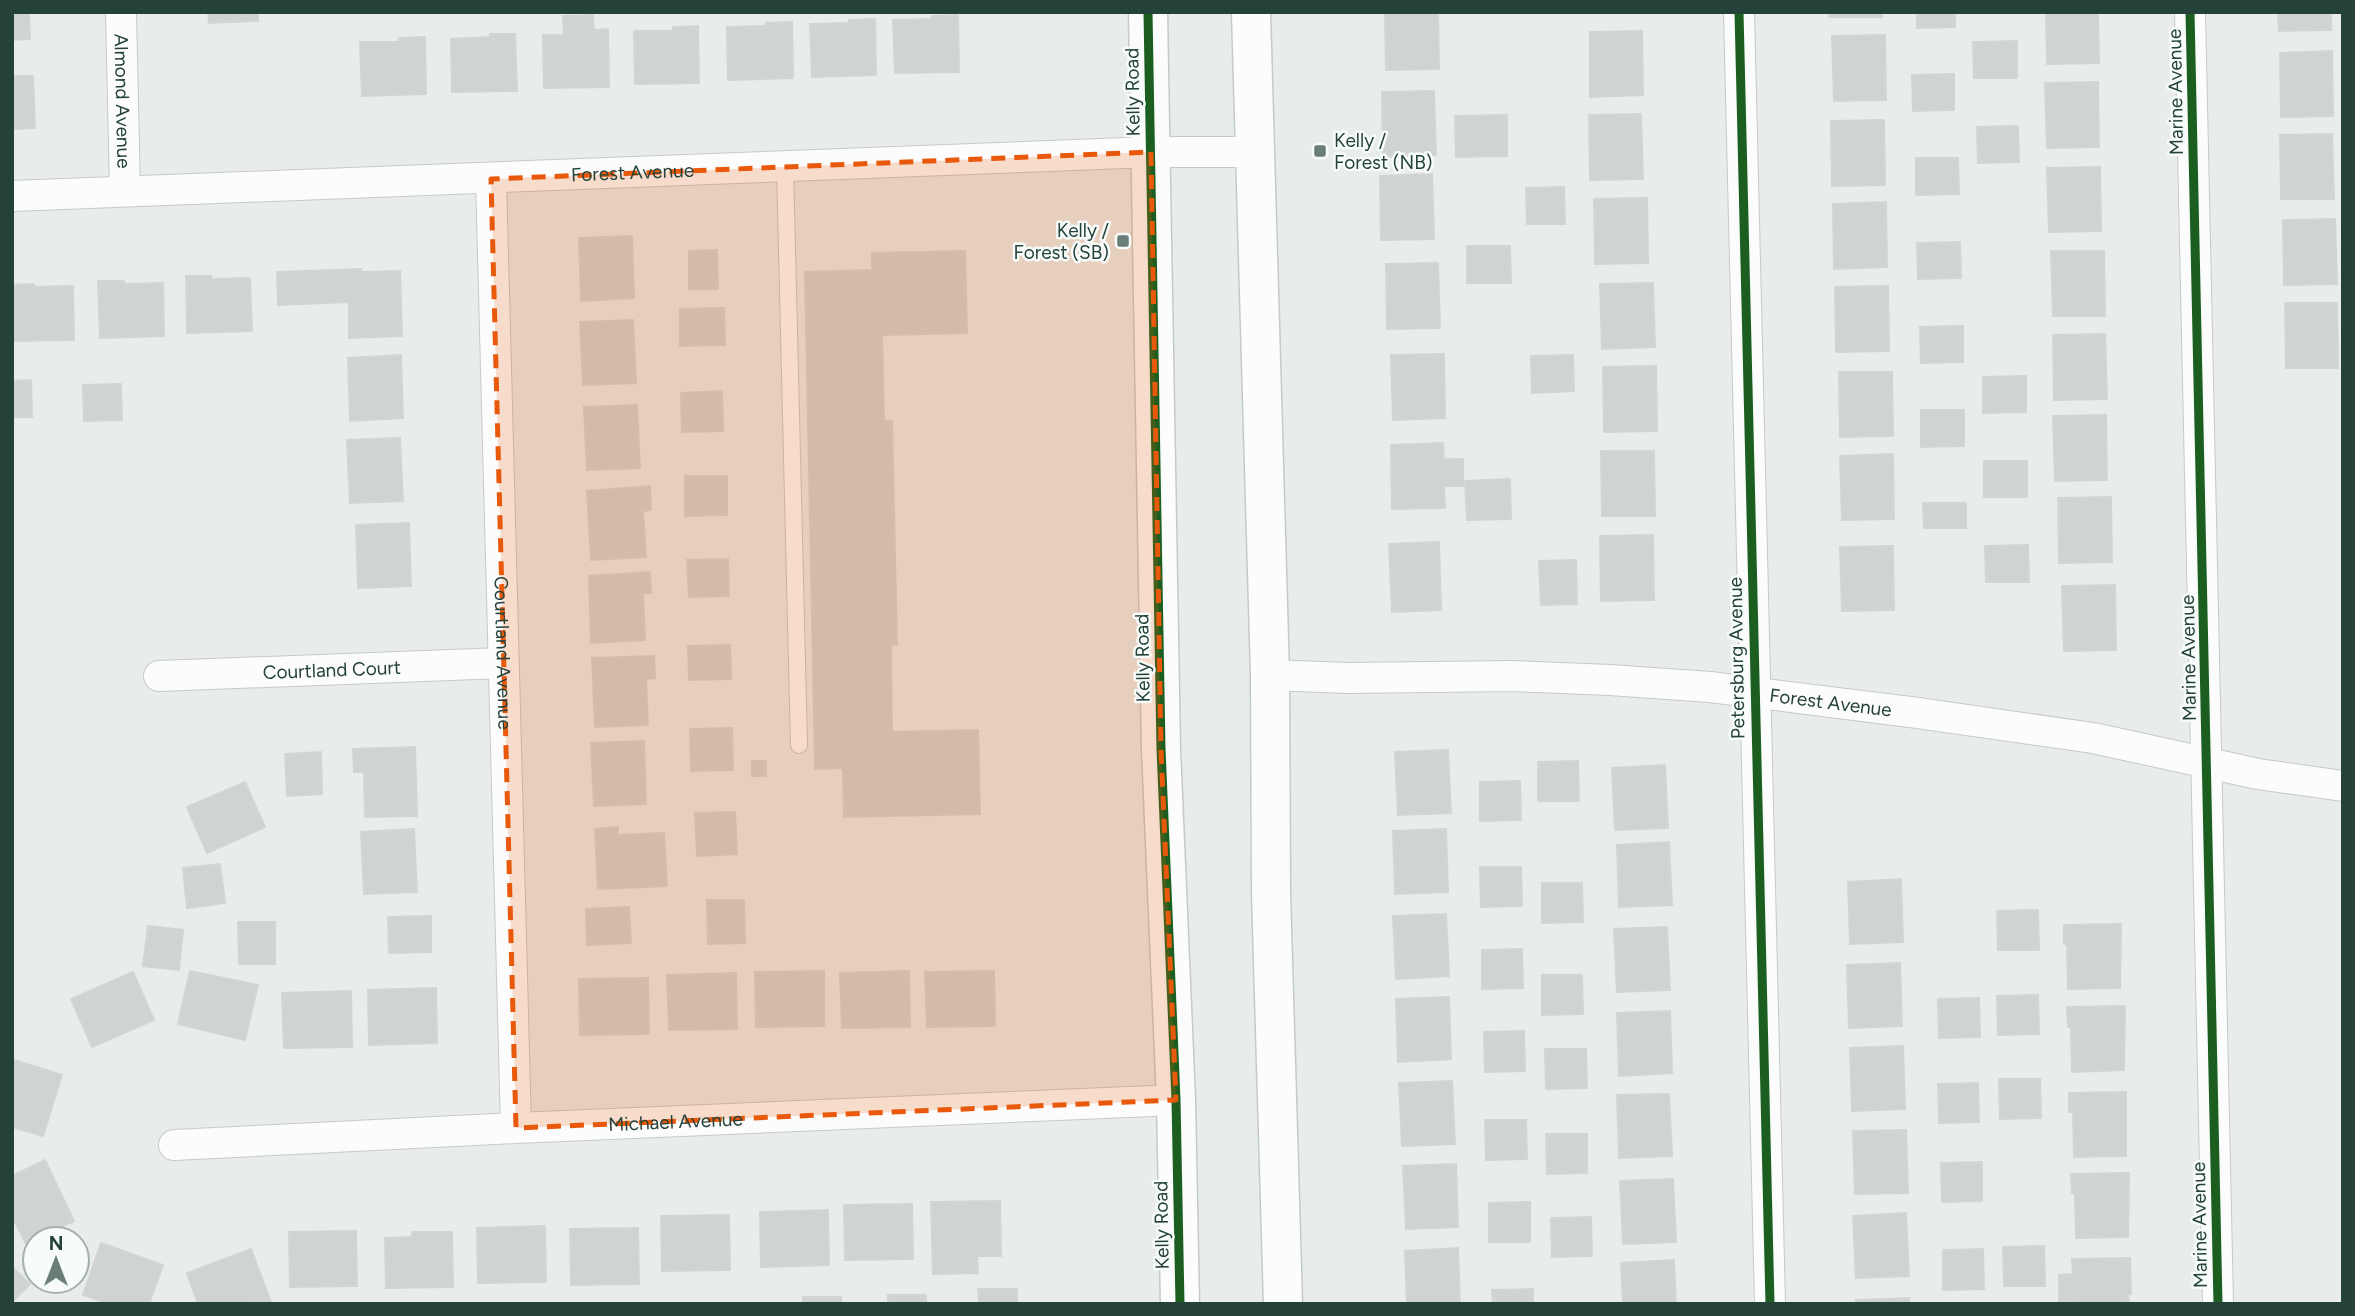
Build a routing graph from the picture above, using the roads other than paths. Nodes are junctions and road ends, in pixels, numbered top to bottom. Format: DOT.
graph roads {
  1 [pos="121,12"];
  2 [pos="1148,12"];
  3 [pos="1251,12"];
  4 [pos="1739,12"];
  5 [pos="2190,12"];
  6 [pos="1151,152"];
  7 [pos="1254,152"];
  8 [pos="785,167"];
  9 [pos="491,179"];
  10 [pos="125,191"];
  11 [pos="12,196"];
  12 [pos="503,663"];
  13 [pos="1270,675"];
  14 [pos="159,676"];
  15 [pos="1754,692"];
  16 [pos="799,745"];
  17 [pos="2208,764"];
  18 [pos="2343,786"];
  19 [pos="1176,1100"];
  20 [pos="516,1128"];
  21 [pos="174,1145"];
  22 [pos="1181,1304"];
  23 [pos="1283,1304"];
  24 [pos="1770,1304"];
  25 [pos="2218,1304"];
  1 -- 10 [label="street, Almond Avenue"];
  2 -- 6 [label="street, Kelly Road"];
  3 -- 7 [label="street"];
  4 -- 15 [label="street, Petersburg Avenue"];
  5 -- 17 [label="street, Marine Avenue"];
  6 -- 7 [label="street, Forest Avenue"];
  6 -- 8 [label="street, Forest Avenue"];
  6 -- 19 [label="street, Kelly Road"];
  7 -- 13 [label="street"];
  8 -- 9 [label="street, Forest Avenue"];
  8 -- 16 [label="lane"];
  9 -- 10 [label="street, Forest Avenue"];
  9 -- 12 [label="street, Courtland Avenue"];
  10 -- 11 [label="street, Forest Avenue"];
  12 -- 14 [label="street, Courtland Court"];
  12 -- 20 [label="street, Courtland Avenue"];
  13 -- 15 [label="street, Forest Avenue"];
  13 -- 23 [label="street"];
  15 -- 17 [label="street, Forest Avenue"];
  15 -- 24 [label="street, Petersburg Avenue"];
  17 -- 18 [label="street, Forest Avenue"];
  17 -- 25 [label="street, Marine Avenue"];
  19 -- 20 [label="street, Michael Avenue"];
  19 -- 22 [label="street, Kelly Road"];
  20 -- 21 [label="street, Michael Avenue"];
}
